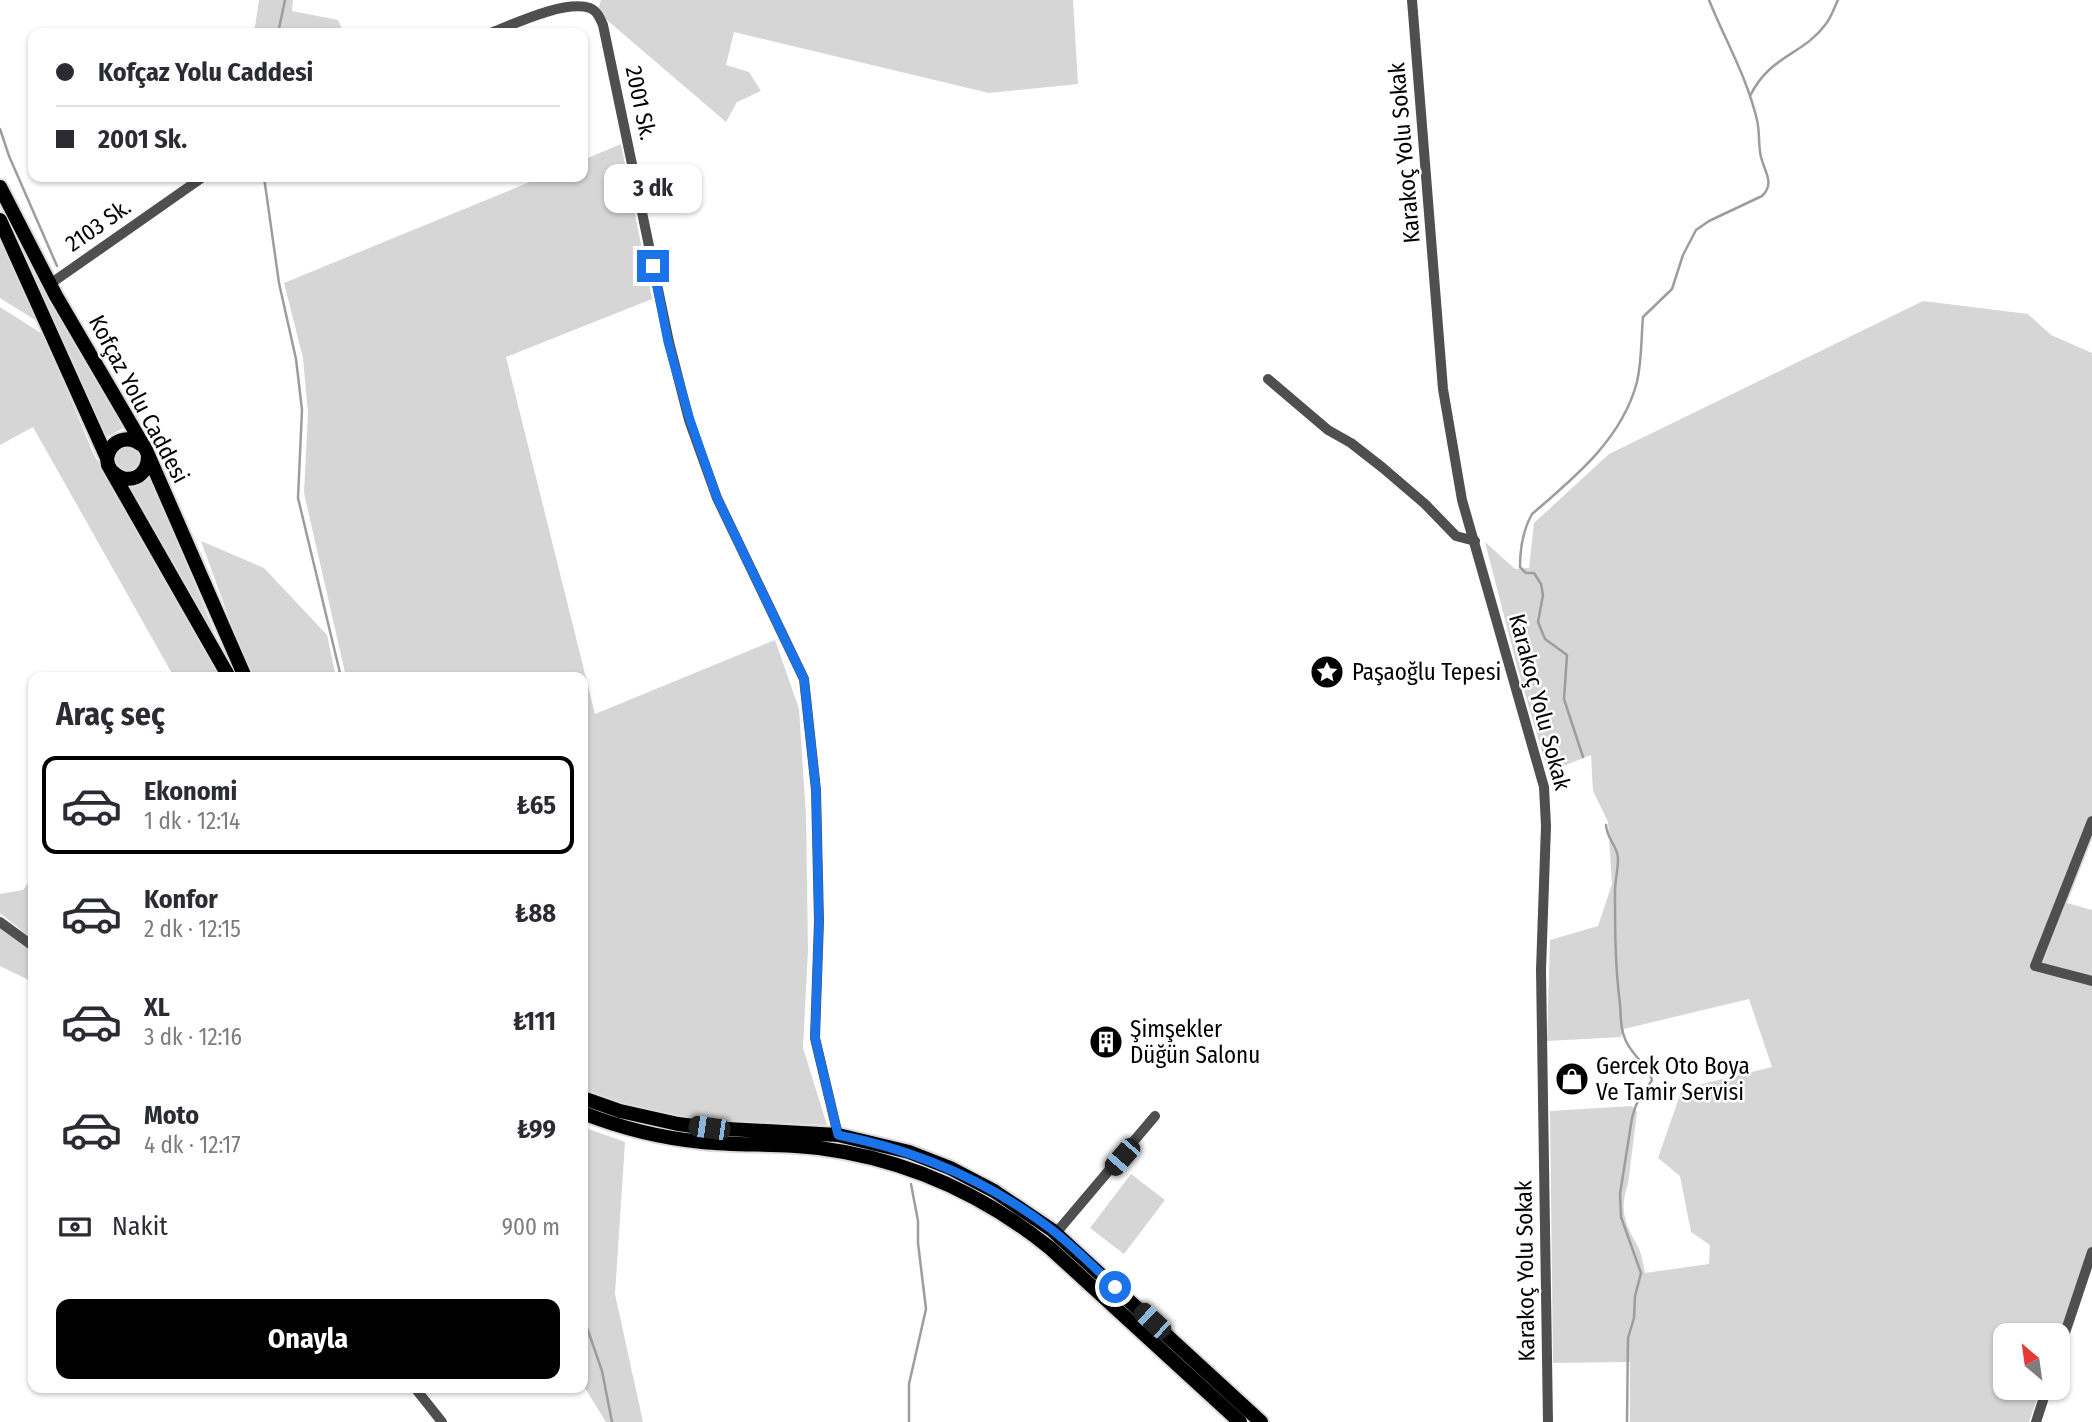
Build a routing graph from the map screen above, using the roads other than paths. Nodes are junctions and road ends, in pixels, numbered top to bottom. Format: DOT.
graph roads {
  1 [pos="1412,0"];
  2 [pos="595,7"];
  3 [pos="504,28"];
  4 [pos="196,182"];
  5 [pos="0,187"];
  6 [pos="0,220"];
  7 [pos="50,284"];
  8 [pos="1268,379"];
  9 [pos="145,450"];
  10 [pos="109,465"];
  11 [pos="1475,541"];
  12 [pos="226,672"];
  13 [pos="243,672"];
  14 [pos="2092,821"];
  15 [pos="0,922"];
  16 [pos="28,942"];
  17 [pos="2092,981"];
  18 [pos="588,1100"];
  19 [pos="588,1115"];
  20 [pos="1155,1116"];
  21 [pos="838,1135"];
  22 [pos="1056,1233"];
  23 [pos="2092,1252"];
  24 [pos="2068,1323"];
  25 [pos="419,1393"];
  26 [pos="2043,1400"];
  27 [pos="442,1422"];
  28 [pos="1240,1422"];
  29 [pos="1261,1422"];
  30 [pos="1548,1422"];
  31 [pos="2036,1422"];
  1 -- 11 [label="street, Karakoç Yolu Sokak"];
  2 -- 3 [label="street"];
  2 -- 21 [label="street, 2001 Sk."];
  4 -- 7 [label="street, 2103 Sk."];
  5 -- 7 [label="main road, Kofçaz Yolu Caddesi"];
  6 -- 10 [label="main road, Kofçaz Yolu Caddesi"];
  7 -- 9 [label="main road, Kofçaz Yolu Caddesi"];
  8 -- 11 [label="street"];
  9 -- 10 [label="main road"];
  9 -- 10 [label="main road"];
  9 -- 13 [label="main road, Kofçaz Yolu Caddesi"];
  10 -- 12 [label="main road, Kofçaz Yolu Caddesi"];
  11 -- 30 [label="street, Karakoç Yolu Sokak"];
  14 -- 17 [label="street"];
  15 -- 16 [label="street"];
  18 -- 21 [label="main road"];
  19 -- 28 [label="main road"];
  20 -- 22 [label="street"];
  21 -- 22 [label="main road"];
  22 -- 29 [label="main road"];
  23 -- 24 [label="street"];
  25 -- 27 [label="street"];
  26 -- 31 [label="street"];
}
